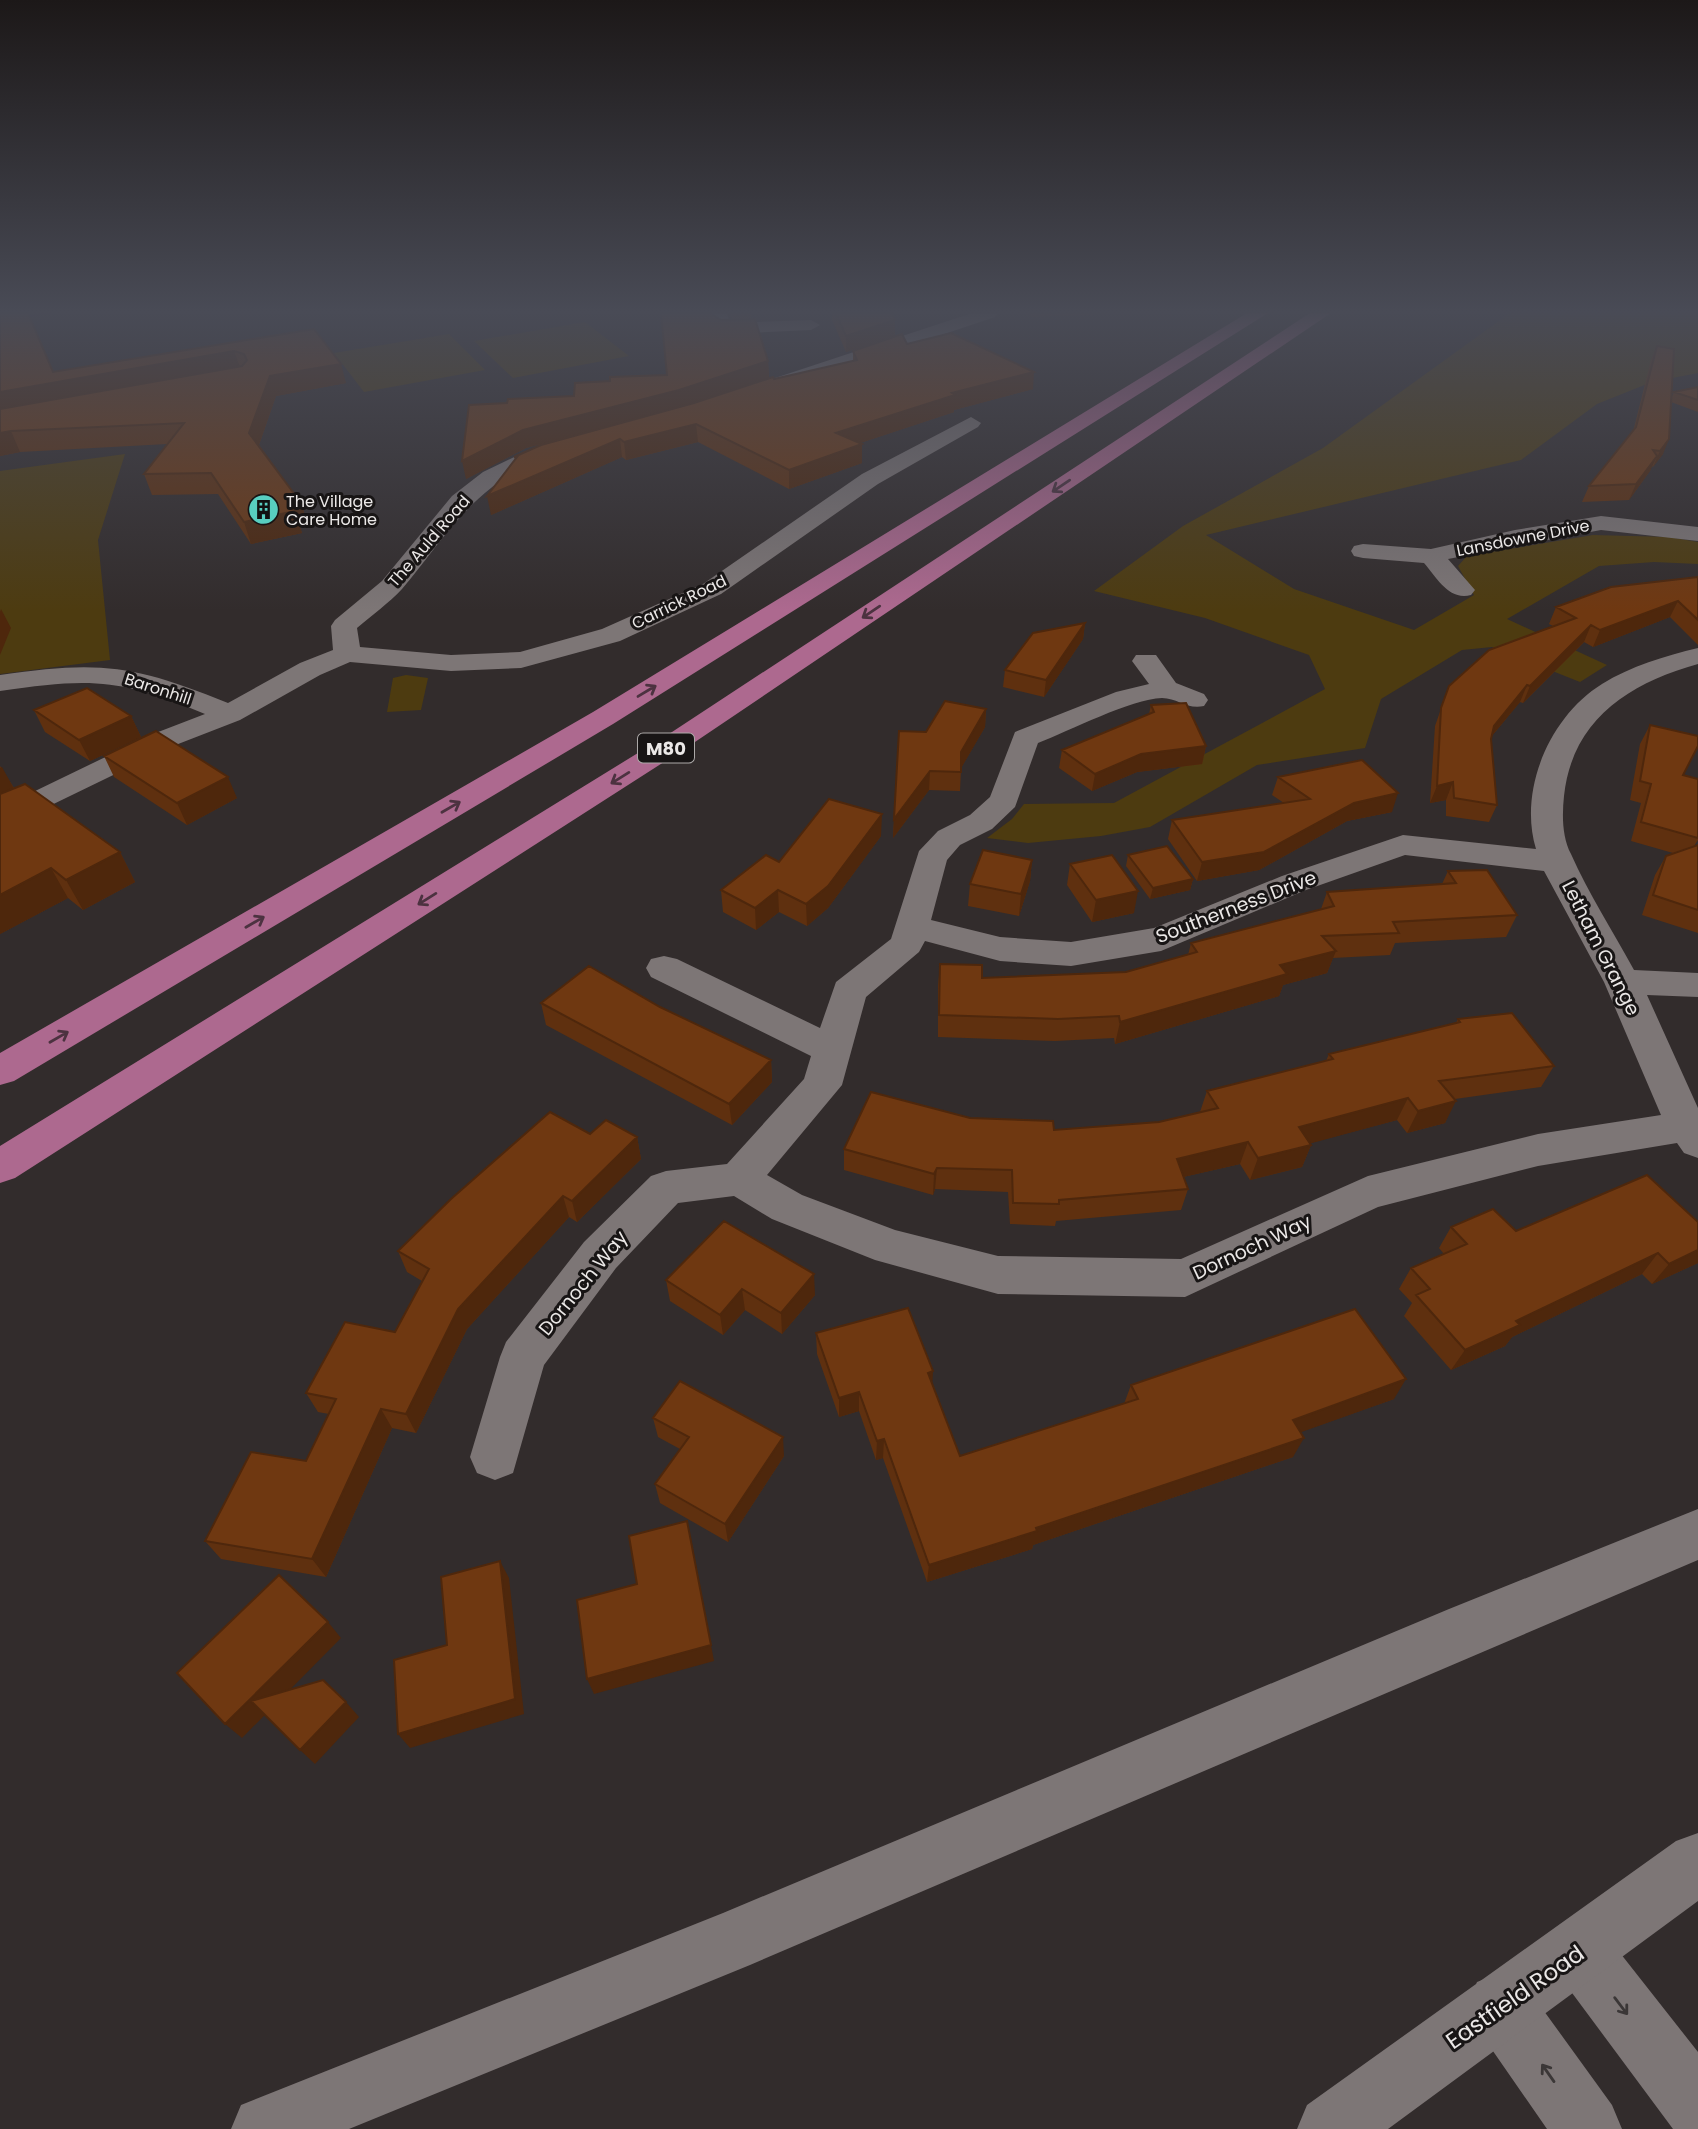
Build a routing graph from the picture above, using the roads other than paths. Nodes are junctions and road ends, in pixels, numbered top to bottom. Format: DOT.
graph roads {
  1 [pos="1098,412"];
  2 [pos="1172,412"];
  3 [pos="971,423"];
  4 [pos="573,445"];
  5 [pos="1698,534"];
  6 [pos="1363,551"];
  7 [pos="1431,556"];
  8 [pos="1462,590"];
  9 [pos="347,654"];
  10 [pos="1698,656"];
  11 [pos="1146,661"];
  12 [pos="0,683"];
  13 [pos="230,714"];
  14 [pos="0,820"];
  15 [pos="1559,862"];
  16 [pos="912,926"];
  17 [pos="664,968"];
  18 [pos="1622,982"];
  19 [pos="1698,985"];
  20 [pos="833,1050"];
  21 [pos="0,1072"];
  22 [pos="1693,1134"];
  23 [pos="0,1167"];
  24 [pos="739,1179"];
  25 [pos="495,1457"];
  26 [pos="1698,1534"];
  27 [pos="1698,1863"];
  28 [pos="1580,1952"];
  29 [pos="1500,2006"];
  30 [pos="1698,2107"];
  31 [pos="265,2129"];
  32 [pos="1331,2129"];
  33 [pos="1588,2129"];
  21 -- 1 [label="highway, one-way"];
  2 -- 23 [label="highway, M80, one-way"];
  3 -- 9 [label="street, Carrick Road"];
  4 -- 9 [label="street, The Auld Road"];
  5 -- 7 [label="street, Lansdowne Drive"];
  6 -- 7 [label="street, Lansdowne Drive"];
  7 -- 8 [label="street, Lansdowne Drive"];
  9 -- 13 [label="street"];
  10 -- 15 [label="street, Letham Grange"];
  11 -- 16 [label="street"];
  12 -- 13 [label="street, Baronhill"];
  13 -- 14 [label="street"];
  15 -- 16 [label="street, Southerness Drive"];
  15 -- 18 [label="street, Letham Grange"];
  16 -- 20 [label="street"];
  17 -- 20 [label="street"];
  18 -- 19 [label="street"];
  18 -- 22 [label="street, Letham Grange"];
  20 -- 24 [label="street"];
  22 -- 24 [label="street, Dornoch Way"];
  24 -- 25 [label="street, Dornoch Way"];
  26 -- 31 [label="street"];
  27 -- 28 [label="street, Eastfield Road"];
  28 -- 29 [label="street, Eastfield Road"];
  28 -- 30 [label="street, one-way"];
  29 -- 32 [label="street, Eastfield Road"];
  33 -- 29 [label="street, one-way"];
}
